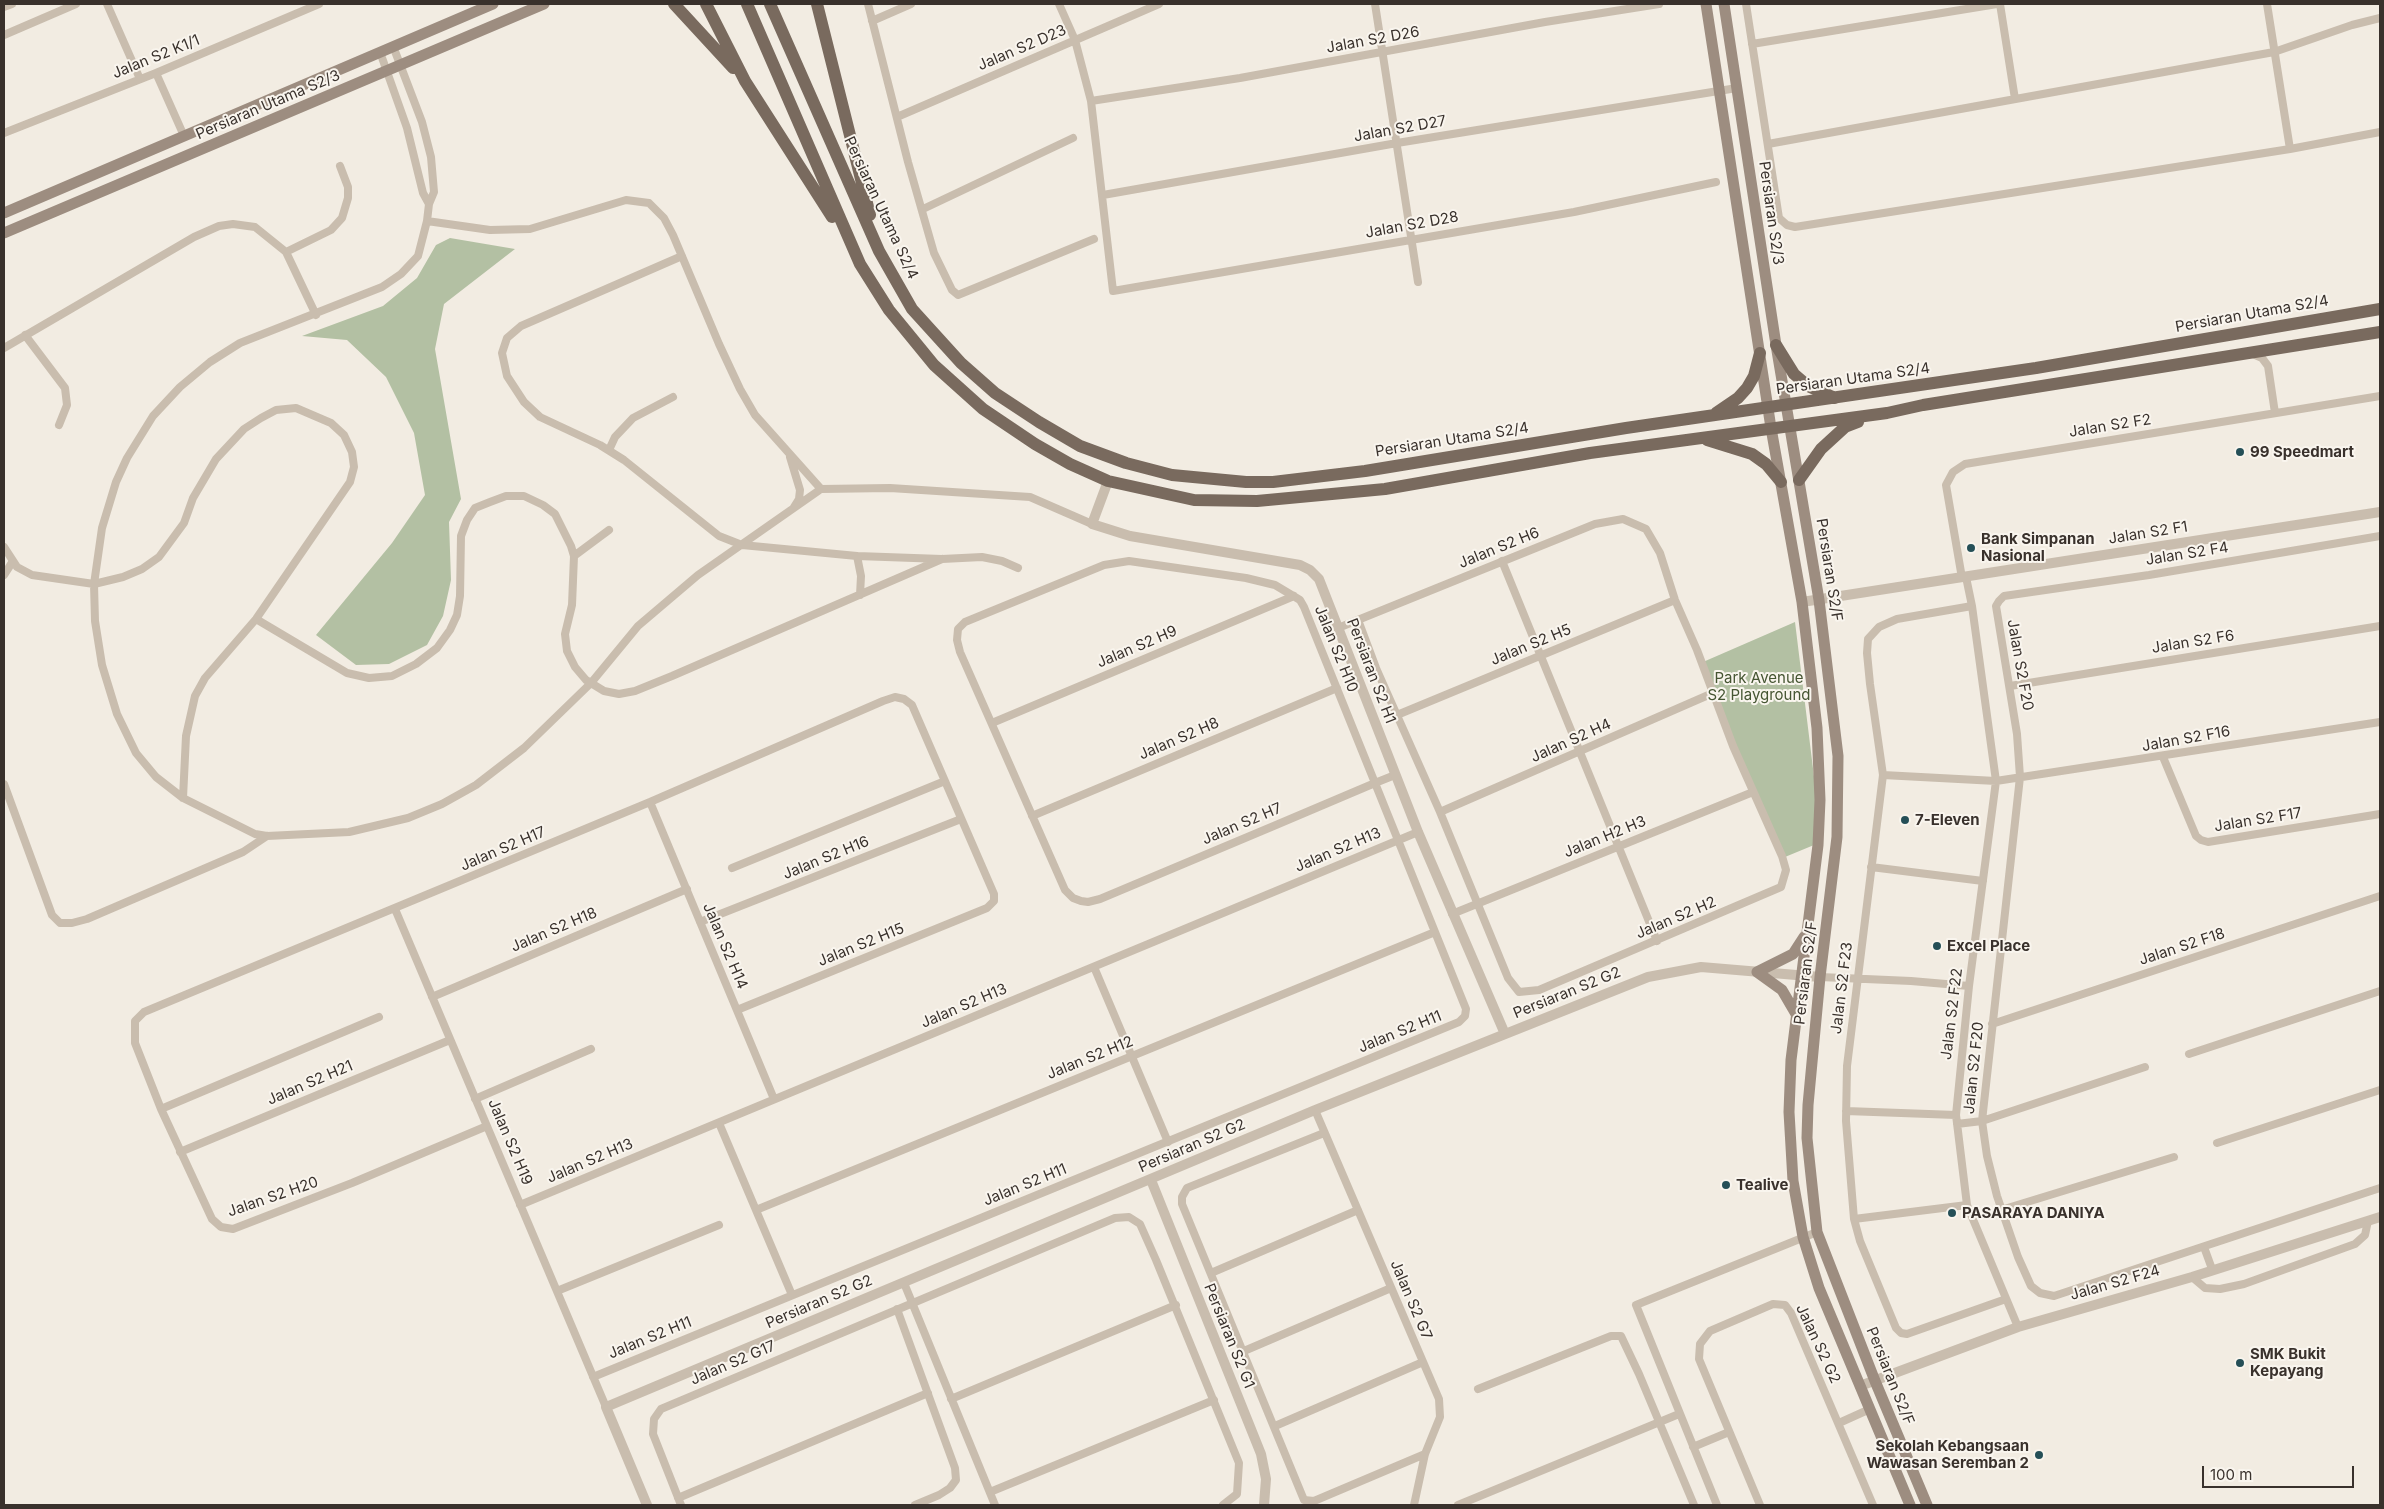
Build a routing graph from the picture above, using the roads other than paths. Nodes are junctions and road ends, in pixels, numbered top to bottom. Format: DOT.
graph roads {
  1 [pos="12,4"];
  2 [pos="76,4"];
  3 [pos="107,4"];
  4 [pos="318,4"];
  5 [pos="493,4"];
  6 [pos="544,4"];
  7 [pos="674,4"];
  8 [pos="706,4"];
  9 [pos="747,4"];
  10 [pos="770,4"];
  11 [pos="818,4"];
  12 [pos="868,4"];
  13 [pos="911,4"];
  14 [pos="1059,4"];
  15 [pos="1158,4"];
  16 [pos="1375,4"];
  17 [pos="1659,4"];
  18 [pos="1706,4"];
  19 [pos="1724,4"];
  20 [pos="1746,4"];
  21 [pos="1998,4"];
  22 [pos="2267,4"];
  23 [pos="4,7"];
  24 [pos="2380,18"];
  25 [pos="872,21"];
  26 [pos="4,35"];
  27 [pos="1075,40"];
  28 [pos="1752,44"];
  29 [pos="393,46"];
  30 [pos="380,52"];
  31 [pos="1384,52"];
  32 [pos="2274,52"];
  33 [pos="400,65"];
  34 [pos="387,70"];
  35 [pos="156,73"];
  36 [pos="140,79"];
  37 [pos="745,80"];
  38 [pos="1737,88"];
  39 [pos="1720,91"];
  40 [pos="2015,99"];
  41 [pos="1091,101"];
  42 [pos="418,109"];
  43 [pos="402,115"];
  44 [pos="897,116"];
  45 [pos="2380,132"];
  46 [pos="4,133"];
  47 [pos="184,136"];
  48 [pos="1073,138"];
  49 [pos="1397,143"];
  50 [pos="1768,144"];
  51 [pos="2290,149"];
  52 [pos="340,166"];
  53 [pos="1716,182"];
  54 [pos="1103,195"];
  55 [pos="428,204"];
  56 [pos="923,209"];
  57 [pos="4,213"];
  58 [pos="427,221"];
  59 [pos="4,233"];
  60 [pos="1411,238"];
  61 [pos="1094,240"];
  62 [pos="852,246"];
  63 [pos="880,251"];
  64 [pos="286,252"];
  65 [pos="682,256"];
  66 [pos="1418,282"];
  67 [pos="2380,309"];
  68 [pos="316,315"];
  69 [pos="2380,332"];
  70 [pos="25,335"];
  71 [pos="1776,345"];
  72 [pos="4,348"];
  73 [pos="2280,348"];
  74 [pos="1760,353"];
  75 [pos="2252,353"];
  76 [pos="2268,366"];
  77 [pos="2380,396"];
  78 [pos="673,397"];
  79 [pos="1835,398"];
  80 [pos="1786,405"];
  81 [pos="1768,408"];
  82 [pos="1887,413"];
  83 [pos="2276,413"];
  84 [pos="1712,416"];
  85 [pos="59,424"];
  86 [pos="1790,425"];
  87 [pos="1771,428"];
  88 [pos="1704,439"];
  89 [pos="609,450"];
  90 [pos="788,451"];
  91 [pos="1799,480"];
  92 [pos="1108,481"];
  93 [pos="1781,482"];
  94 [pos="822,489"];
  95 [pos="793,509"];
  96 [pos="2380,512"];
  97 [pos="1092,524"];
  98 [pos="609,530"];
  99 [pos="2380,536"];
  100 [pos="742,545"];
  101 [pos="4,547"];
  102 [pos="574,556"];
  103 [pos="857,556"];
  104 [pos="942,559"];
  105 [pos="13,561"];
  106 [pos="1502,561"];
  107 [pos="1018,568"];
  108 [pos="4,575"];
  109 [pos="1964,577"];
  110 [pos="94,584"];
  111 [pos="860,595"];
  112 [pos="1294,596"];
  113 [pos="1675,600"];
  114 [pos="1819,600"];
  115 [pos="1999,600"];
  116 [pos="1802,602"];
  117 [pos="1972,606"];
  118 [pos="256,619"];
  119 [pos="1358,620"];
  120 [pos="2380,626"];
  121 [pos="1338,628"];
  122 [pos="1540,657"];
  123 [pos="591,682"];
  124 [pos="2010,686"];
  125 [pos="1337,688"];
  126 [pos="1713,693"];
  127 [pos="1397,715"];
  128 [pos="2380,722"];
  129 [pos="992,723"];
  130 [pos="1579,753"];
  131 [pos="2162,757"];
  132 [pos="1395,775"];
  133 [pos="1883,775"];
  134 [pos="2020,777"];
  135 [pos="945,781"];
  136 [pos="1996,781"];
  137 [pos="1376,783"];
  138 [pos="4,784"];
  139 [pos="1753,792"];
  140 [pos="183,798"];
  141 [pos="650,802"];
  142 [pos="1440,812"];
  143 [pos="2380,814"];
  144 [pos="1032,816"];
  145 [pos="961,819"];
  146 [pos="1418,832"];
  147 [pos="267,836"];
  148 [pos="1398,840"];
  149 [pos="1617,846"];
  150 [pos="1782,856"];
  151 [pos="1871,867"];
  152 [pos="732,868"];
  153 [pos="1983,881"];
  154 [pos="686,889"];
  155 [pos="2380,896"];
  156 [pos="1100,899"];
  157 [pos="1478,904"];
  158 [pos="395,909"];
  159 [pos="1452,914"];
  160 [pos="700,922"];
  161 [pos="1435,932"];
  162 [pos="1806,933"];
  163 [pos="1657,940"];
  164 [pos="1094,967"];
  165 [pos="1757,972"];
  166 [pos="1802,976"];
  167 [pos="1820,977"];
  168 [pos="1857,978"];
  169 [pos="1968,986"];
  170 [pos="2380,991"];
  171 [pos="432,996"];
  172 [pos="737,1010"];
  173 [pos="1796,1014"];
  174 [pos="1465,1016"];
  175 [pos="379,1018"];
  176 [pos="134,1021"];
  177 [pos="1992,1024"];
  178 [pos="1505,1034"];
  179 [pos="450,1040"];
  180 [pos="591,1049"];
  181 [pos="2189,1054"];
  182 [pos="1132,1056"];
  183 [pos="2145,1067"];
  184 [pos="2380,1090"];
  185 [pos="475,1099"];
  186 [pos="774,1099"];
  187 [pos="161,1109"];
  188 [pos="1315,1110"];
  189 [pos="1846,1111"];
  190 [pos="1956,1119"];
  191 [pos="1982,1121"];
  192 [pos="719,1123"];
  193 [pos="487,1126"];
  194 [pos="1324,1133"];
  195 [pos="1168,1142"];
  196 [pos="2218,1143"];
  197 [pos="180,1152"];
  198 [pos="2174,1157"];
  199 [pos="1151,1180"];
  200 [pos="2380,1188"];
  201 [pos="520,1205"];
  202 [pos="1967,1205"];
  203 [pos="756,1210"];
  204 [pos="1358,1210"];
  205 [pos="2001,1210"];
  206 [pos="2380,1217"];
  207 [pos="1854,1218"];
  208 [pos="2368,1221"];
  209 [pos="720,1225"];
  210 [pos="1817,1232"];
  211 [pos="1803,1237"];
  212 [pos="2204,1247"];
  213 [pos="2212,1270"];
  214 [pos="1211,1272"];
  215 [pos="2192,1277"];
  216 [pos="904,1283"];
  217 [pos="1392,1288"];
  218 [pos="557,1291"];
  219 [pos="792,1295"];
  220 [pos="2006,1299"];
  221 [pos="911,1303"];
  222 [pos="1176,1305"];
  223 [pos="897,1309"];
  224 [pos="2018,1327"];
  225 [pos="1244,1351"];
  226 [pos="1423,1362"];
  227 [pos="594,1377"];
  228 [pos="1875,1381"];
  229 [pos="1860,1386"];
  230 [pos="1478,1389"];
  231 [pos="928,1393"];
  232 [pos="951,1399"];
  233 [pos="1214,1400"];
  234 [pos="606,1407"];
  235 [pos="1870,1409"];
  236 [pos="1679,1414"];
  237 [pos="1659,1421"];
  238 [pos="1839,1423"];
  239 [pos="1275,1426"];
  240 [pos="1729,1432"];
  241 [pos="1693,1446"];
  242 [pos="1426,1454"];
  243 [pos="990,1492"];
  244 [pos="680,1502"];
  245 [pos="647,1505"];
  246 [pos="915,1505"];
  247 [pos="996,1505"];
  248 [pos="1223,1505"];
  249 [pos="1264,1505"];
  250 [pos="1414,1505"];
  251 [pos="1458,1505"];
  252 [pos="1694,1505"];
  253 [pos="1717,1505"];
  254 [pos="1760,1505"];
  255 [pos="1872,1505"];
  256 [pos="1910,1505"];
  257 [pos="1927,1505"];
  1 -- 23 [label="street"];
  2 -- 26 [label="street"];
  3 -- 36 [label="street"];
  4 -- 35 [label="street, Jalan S2 K1/1"];
  5 -- 29 [label="main road, Persiaran Utama S2/3"];
  6 -- 33 [label="main road, Persiaran Utama S2/3"];
  7 -- 37 [label="main road"];
  8 -- 37 [label="main road"];
  9 -- 62 [label="main road"];
  10 -- 63 [label="main road, Persiaran Utama S2/4"];
  11 -- 63 [label="main road"];
  12 -- 25 [label="street"];
  13 -- 25 [label="street"];
  14 -- 27 [label="street"];
  15 -- 27 [label="street, Jalan S2 D23"];
  16 -- 31 [label="street"];
  17 -- 31 [label="street, Jalan S2 D26"];
  18 -- 39 [label="main road, Persiaran S2/F"];
  19 -- 38 [label="main road, Persiaran S2/3"];
  20 -- 28 [label="street"];
  21 -- 28 [label="street"];
  21 -- 40 [label="street"];
  22 -- 32 [label="street"];
  24 -- 32 [label="street"];
  25 -- 44 [label="street"];
  27 -- 41 [label="street"];
  27 -- 44 [label="street, Jalan S2 D23"];
  28 -- 50 [label="street"];
  29 -- 30 [label="main road, Persiaran Utama S2/3"];
  29 -- 33 [label="street"];
  30 -- 34 [label="street"];
  30 -- 47 [label="main road, Persiaran Utama S2/3"];
  31 -- 41 [label="street, Jalan S2 D26"];
  31 -- 49 [label="street"];
  32 -- 40 [label="street"];
  32 -- 51 [label="street"];
  33 -- 34 [label="main road, Persiaran Utama S2/3"];
  33 -- 42 [label="street"];
  34 -- 43 [label="street"];
  34 -- 59 [label="main road, Persiaran Utama S2/3"];
  35 -- 36 [label="street, Jalan S2 K1/1"];
  35 -- 47 [label="street"];
  36 -- 46 [label="street, Jalan S2 K1/1"];
  37 -- 62 [label="main road"];
  38 -- 39 [label="street, Jalan S2 D27"];
  38 -- 71 [label="main road, Persiaran S2/3"];
  39 -- 49 [label="street, Jalan S2 D27"];
  39 -- 74 [label="main road, Persiaran S2/F"];
  40 -- 50 [label="street"];
  41 -- 54 [label="street"];
  42 -- 43 [label="street"];
  42 -- 55 [label="street"];
  43 -- 55 [label="street"];
  44 -- 56 [label="street"];
  45 -- 51 [label="street"];
  47 -- 57 [label="main road, Persiaran Utama S2/3"];
  48 -- 56 [label="street"];
  49 -- 54 [label="street, Jalan S2 D27"];
  49 -- 60 [label="street"];
  50 -- 51 [label="street"];
  52 -- 64 [label="street"];
  53 -- 60 [label="street, Jalan S2 D28"];
  54 -- 60 [label="street, Jalan S2 D28"];
  55 -- 58 [label="street"];
  56 -- 61 [label="street"];
  58 -- 65 [label="street"];
  58 -- 68 [label="street"];
  60 -- 66 [label="street"];
  62 -- 92 [label="main road"];
  63 -- 84 [label="main road, Persiaran Utama S2/4"];
  64 -- 68 [label="street"];
  64 -- 70 [label="street"];
  65 -- 89 [label="street"];
  65 -- 90 [label="street"];
  67 -- 79 [label="main road, Persiaran Utama S2/4"];
  68 -- 110 [label="street"];
  69 -- 73 [label="main road"];
  70 -- 72 [label="street"];
  70 -- 85 [label="street"];
  71 -- 79 [label="main road"];
  71 -- 80 [label="main road, Persiaran S2/3"];
  73 -- 75 [label="main road"];
  73 -- 76 [label="street"];
  74 -- 81 [label="main road, Persiaran S2/F"];
  74 -- 84 [label="main road"];
  75 -- 76 [label="street"];
  75 -- 82 [label="main road"];
  76 -- 83 [label="street"];
  77 -- 83 [label="street, Jalan S2 F2"];
  78 -- 89 [label="street"];
  79 -- 80 [label="main road, Persiaran Utama S2/4"];
  80 -- 81 [label="main road, Persiaran Utama S2/4"];
  80 -- 86 [label="main road, Persiaran S2/3"];
  81 -- 84 [label="main road, Persiaran Utama S2/4"];
  81 -- 87 [label="main road, Persiaran S2/F"];
  82 -- 86 [label="main road"];
  82 -- 91 [label="main road"];
  83 -- 109 [label="street, Jalan S2 F2"];
  86 -- 87 [label="main road"];
  86 -- 91 [label="main road, Persiaran S2/F"];
  87 -- 88 [label="main road"];
  87 -- 93 [label="main road, Persiaran S2/F"];
  88 -- 92 [label="main road"];
  88 -- 93 [label="main road"];
  89 -- 100 [label="street"];
  90 -- 94 [label="street"];
  90 -- 95 [label="street"];
  91 -- 114 [label="main road, Persiaran S2/F"];
  92 -- 97 [label="street"];
  93 -- 116 [label="main road, Persiaran S2/F"];
  94 -- 95 [label="street"];
  94 -- 97 [label="street"];
  95 -- 100 [label="street"];
  96 -- 109 [label="street, Jalan S2 F1"];
  97 -- 121 [label="street, Persiaran S2 H1"];
  98 -- 102 [label="street"];
  99 -- 115 [label="street, Jalan S2 F4"];
  100 -- 103 [label="street"];
  100 -- 123 [label="street"];
  101 -- 105 [label="street"];
  102 -- 118 [label="street"];
  102 -- 123 [label="street"];
  103 -- 104 [label="street"];
  103 -- 111 [label="street"];
  104 -- 107 [label="street"];
  104 -- 111 [label="street"];
  105 -- 108 [label="street"];
  105 -- 110 [label="street"];
  106 -- 113 [label="street, Jalan S2 H6"];
  106 -- 119 [label="street, Jalan S2 H6"];
  106 -- 122 [label="street"];
  109 -- 114 [label="street, Jalan S2 F1"];
  109 -- 117 [label="street, Jalan S2 F22"];
  110 -- 118 [label="street"];
  110 -- 140 [label="street"];
  111 -- 123 [label="street"];
  112 -- 125 [label="street, Jalan S2 H10"];
  112 -- 129 [label="street, Jalan S2 H9"];
  112 -- 129 [label="street, Jalan S2 H10"];
  113 -- 122 [label="street, Jalan S2 H5"];
  113 -- 126 [label="street, Jalan S2 H6"];
  114 -- 116 [label="street, Jalan S2 F1"];
  114 -- 167 [label="main road, Persiaran S2/F"];
  115 -- 124 [label="street, Jalan S2 F20"];
  116 -- 162 [label="main road, Persiaran S2/F"];
  117 -- 133 [label="street, Jalan S2 F23"];
  117 -- 136 [label="street, Jalan S2 F22"];
  118 -- 140 [label="street"];
  119 -- 121 [label="street, Jalan S2 H6"];
  119 -- 127 [label="street"];
  120 -- 124 [label="street, Jalan S2 F6"];
  121 -- 132 [label="street, Persiaran S2 H1"];
  122 -- 127 [label="street, Jalan S2 H5"];
  122 -- 130 [label="street"];
  123 -- 147 [label="street"];
  124 -- 134 [label="street, Jalan S2 F20"];
  125 -- 137 [label="street, Jalan S2 H10"];
  125 -- 144 [label="street, Jalan S2 H8"];
  126 -- 130 [label="street, Jalan S2 H4"];
  126 -- 139 [label="street, Jalan S2 H6"];
  127 -- 142 [label="street"];
  128 -- 131 [label="street, Jalan S2 F16"];
  129 -- 144 [label="street, Jalan S2 H10"];
  130 -- 142 [label="street, Jalan S2 H4"];
  130 -- 149 [label="street"];
  131 -- 134 [label="street, Jalan S2 F16"];
  131 -- 143 [label="street, Jalan S2 F17"];
  132 -- 137 [label="street, Jalan S2 H7"];
  132 -- 146 [label="street, Persiaran S2 H1"];
  133 -- 136 [label="street, Jalan S2 F16"];
  133 -- 151 [label="street, Jalan S2 F23"];
  134 -- 136 [label="street, Jalan S2 F16"];
  134 -- 177 [label="street, Jalan S2 F20"];
  135 -- 141 [label="street, Jalan S2 H17"];
  135 -- 145 [label="street"];
  135 -- 152 [label="street"];
  136 -- 153 [label="street, Jalan S2 F22"];
  137 -- 148 [label="street, Jalan S2 H10"];
  137 -- 156 [label="street, Jalan S2 H7"];
  138 -- 147 [label="street"];
  139 -- 149 [label="street, Jalan H2 H3"];
  139 -- 150 [label="street, Jalan S2 H6"];
  140 -- 147 [label="street"];
  141 -- 154 [label="street, Jalan S2 H14"];
  141 -- 158 [label="street, Jalan S2 H17"];
  142 -- 157 [label="street"];
  144 -- 156 [label="street, Jalan S2 H10"];
  145 -- 160 [label="street, Jalan S2 H16"];
  145 -- 172 [label="street, Jalan S2 H15"];
  146 -- 148 [label="street, Jalan S2 H13"];
  146 -- 159 [label="street, Persiaran S2 H1"];
  148 -- 161 [label="street, Jalan S2 H10"];
  148 -- 164 [label="street, Jalan S2 H13"];
  149 -- 157 [label="street, Jalan H2 H3"];
  149 -- 163 [label="street"];
  150 -- 163 [label="street, Jalan S2 H2"];
  151 -- 153 [label="street"];
  151 -- 168 [label="street, Jalan S2 F23"];
  153 -- 169 [label="street, Jalan S2 F22"];
  154 -- 160 [label="street, Jalan S2 H14"];
  154 -- 171 [label="street, Jalan S2 H18"];
  155 -- 177 [label="street, Jalan S2 F18"];
  157 -- 159 [label="street, Jalan H2 H3"];
  157 -- 163 [label="street, Jalan S2 H2"];
  158 -- 171 [label="street, Jalan S2 H19"];
  158 -- 176 [label="street, Jalan S2 H17"];
  159 -- 178 [label="street, Persiaran S2 H1"];
  160 -- 172 [label="street, Jalan S2 H14"];
  161 -- 174 [label="street, Jalan S2 H10"];
  161 -- 182 [label="street, Jalan S2 H12"];
  162 -- 165 [label="main road"];
  162 -- 166 [label="main road, Persiaran S2/F"];
  164 -- 182 [label="street"];
  164 -- 186 [label="street, Jalan S2 H13"];
  165 -- 166 [label="street, Persiaran S2 G2"];
  165 -- 173 [label="main road"];
  165 -- 178 [label="street, Persiaran S2 G2"];
  166 -- 167 [label="street, Persiaran S2 G2"];
  166 -- 173 [label="main road, Persiaran S2/F"];
  167 -- 168 [label="street"];
  167 -- 210 [label="main road, Persiaran S2/F"];
  168 -- 169 [label="street"];
  168 -- 189 [label="street, Jalan S2 F23"];
  169 -- 190 [label="street, Jalan S2 F22"];
  170 -- 181 [label="street"];
  171 -- 179 [label="street, Jalan S2 H19"];
  172 -- 186 [label="street, Jalan S2 H14"];
  173 -- 211 [label="main road, Persiaran S2/F"];
  174 -- 195 [label="street, Jalan S2 H11"];
  175 -- 187 [label="street"];
  176 -- 187 [label="street, Jalan S2 H20"];
  177 -- 191 [label="street, Jalan S2 F20"];
  178 -- 188 [label="street, Persiaran S2 G2"];
  179 -- 185 [label="street, Jalan S2 H19"];
  179 -- 197 [label="street, Jalan S2 H21"];
  180 -- 185 [label="street"];
  182 -- 195 [label="street"];
  182 -- 203 [label="street, Jalan S2 H12"];
  183 -- 191 [label="street"];
  184 -- 196 [label="street"];
  185 -- 193 [label="street, Jalan S2 H19"];
  186 -- 192 [label="street, Jalan S2 H13"];
  187 -- 197 [label="street, Jalan S2 H20"];
  188 -- 194 [label="street, Jalan S2 G7"];
  188 -- 199 [label="street, Persiaran S2 G2"];
  189 -- 190 [label="street"];
  189 -- 207 [label="street, Jalan S2 F23"];
  190 -- 191 [label="street"];
  190 -- 202 [label="street, Jalan S2 F22"];
  191 -- 205 [label="street, Jalan S2 F20"];
  192 -- 201 [label="street, Jalan S2 H13"];
  192 -- 203 [label="street"];
  193 -- 197 [label="street, Jalan S2 H20"];
  193 -- 201 [label="street, Jalan S2 H19"];
  194 -- 204 [label="street, Jalan S2 G7"];
  194 -- 214 [label="street"];
  195 -- 219 [label="street, Jalan S2 H11"];
  198 -- 205 [label="street"];
  199 -- 216 [label="street, Persiaran S2 G2"];
  199 -- 249 [label="street, Persiaran S2 G1"];
  200 -- 212 [label="street, Jalan S2 F20"];
  201 -- 218 [label="street, Jalan S2 H19"];
  202 -- 207 [label="street"];
  202 -- 220 [label="street, Jalan S2 F22"];
  203 -- 219 [label="street"];
  204 -- 214 [label="street"];
  204 -- 217 [label="street, Jalan S2 G7"];
  205 -- 212 [label="street, Jalan S2 F20"];
  206 -- 208 [label="street, Jalan S2 F24"];
  207 -- 220 [label="street, Jalan S2 F23"];
  208 -- 213 [label="street, Jalan S2 F24"];
  208 -- 215 [label="street"];
  209 -- 218 [label="street"];
  210 -- 211 [label="street"];
  210 -- 228 [label="main road, Persiaran S2/F"];
  211 -- 229 [label="main road, Persiaran S2/F"];
  211 -- 236 [label="street"];
  212 -- 213 [label="street"];
  213 -- 215 [label="street, Jalan S2 F24"];
  214 -- 225 [label="street"];
  215 -- 224 [label="street, Jalan S2 F24"];
  216 -- 221 [label="street"];
  216 -- 234 [label="street, Persiaran S2 G2"];
  217 -- 225 [label="street"];
  217 -- 226 [label="street, Jalan S2 G7"];
  218 -- 227 [label="street, Jalan S2 H19"];
  219 -- 227 [label="street, Jalan S2 H11"];
  220 -- 224 [label="street, Jalan S2 F22"];
  221 -- 222 [label="street, Jalan S2 G17"];
  221 -- 223 [label="street, Jalan S2 G17"];
  221 -- 232 [label="street"];
  222 -- 232 [label="street"];
  222 -- 233 [label="street"];
  223 -- 231 [label="street"];
  223 -- 244 [label="street, Jalan S2 G17"];
  224 -- 228 [label="street, Jalan S2 F24"];
  225 -- 239 [label="street"];
  226 -- 239 [label="street"];
  226 -- 242 [label="street, Jalan S2 G7"];
  227 -- 234 [label="street, Jalan S2 H19"];
  228 -- 229 [label="street, Jalan S2 F24"];
  228 -- 257 [label="main road, Persiaran S2/F"];
  229 -- 235 [label="main road, Persiaran S2/F"];
  230 -- 237 [label="street"];
  231 -- 244 [label="street"];
  231 -- 246 [label="street"];
  232 -- 243 [label="street"];
  233 -- 243 [label="street"];
  233 -- 248 [label="street"];
  234 -- 245 [label="street"];
  235 -- 238 [label="street"];
  235 -- 256 [label="main road, Persiaran S2/F"];
  236 -- 237 [label="street"];
  236 -- 241 [label="street"];
  237 -- 251 [label="street"];
  237 -- 252 [label="street"];
  238 -- 240 [label="street, Jalan S2 G2"];
  238 -- 255 [label="street, Jalan S2 G2"];
  239 -- 242 [label="street"];
  240 -- 241 [label="street"];
  240 -- 254 [label="street, Jalan S2 G2"];
  241 -- 253 [label="street"];
  242 -- 250 [label="street, Jalan S2 G7"];
  243 -- 247 [label="street"];
}
